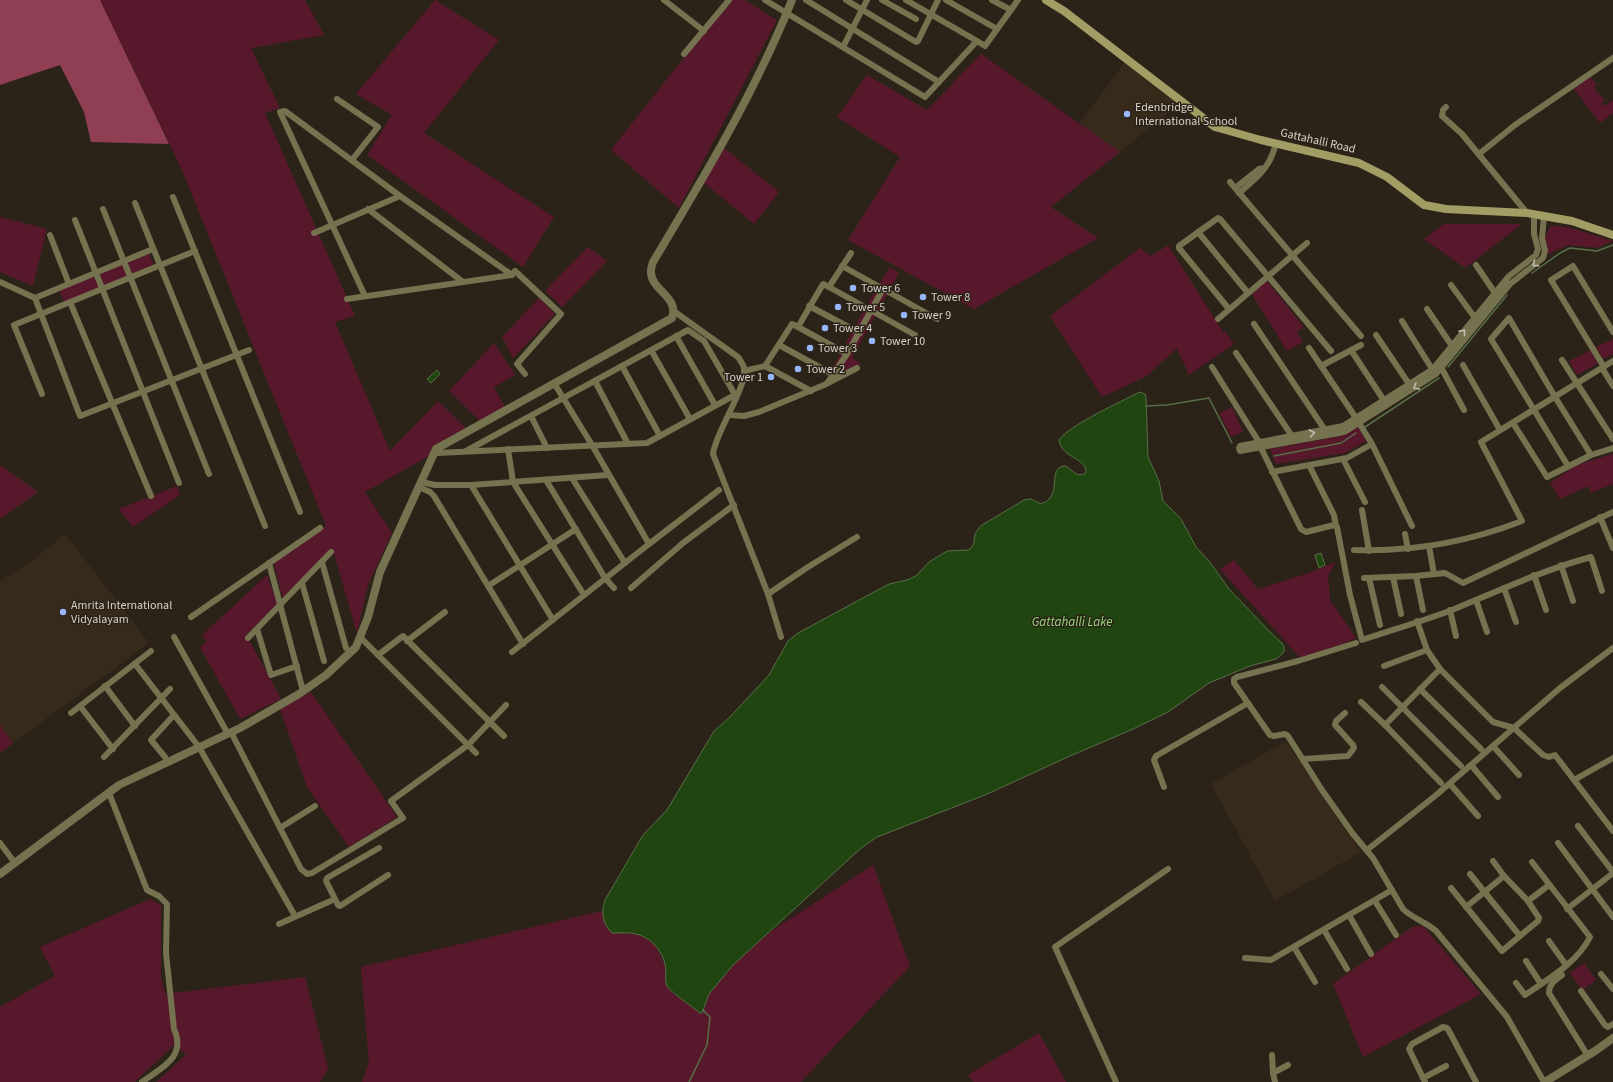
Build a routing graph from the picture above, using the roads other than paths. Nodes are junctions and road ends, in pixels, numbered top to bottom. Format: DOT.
graph roads {
  1 [pos="664,0"];
  2 [pos="719,0"];
  3 [pos="765,0"];
  4 [pos="792,0"];
  5 [pos="806,0"];
  6 [pos="846,0"];
  7 [pos="867,0"];
  8 [pos="882,0"];
  9 [pos="906,0"];
  10 [pos="938,0"];
  11 [pos="946,0"];
  12 [pos="992,0"];
  13 [pos="1018,0"];
  14 [pos="1046,0"];
  15 [pos="727,2"];
  16 [pos="773,2"];
  17 [pos="862,10"];
  18 [pos="1011,10"];
  19 [pos="787,13"];
  20 [pos="931,14"];
  21 [pos="916,19"];
  22 [pos="853,29"];
  23 [pos="997,29"];
  24 [pos="704,31"];
  25 [pos="977,42"];
  26 [pos="843,47"];
  27 [pos="684,54"];
  28 [pos="1613,58"];
  29 [pos="939,82"];
  30 [pos="337,99"];
  31 [pos="1446,108"];
  32 [pos="1276,143"];
  33 [pos="1479,154"];
  34 [pos="352,160"];
  35 [pos="1230,182"];
  36 [pos="1237,191"];
  37 [pos="400,196"];
  38 [pos="173,197"];
  39 [pos="135,203"];
  40 [pos="102,209"];
  41 [pos="368,210"];
  42 [pos="1530,213"];
  43 [pos="1544,216"];
  44 [pos="75,220"];
  45 [pos="332,225"];
  46 [pos="1198,232"];
  47 [pos="314,233"];
  48 [pos="50,235"];
  49 [pos="1613,235"];
  50 [pos="1307,243"];
  51 [pos="153,249"];
  52 [pos="194,251"];
  53 [pos="851,253"];
  54 [pos="1292,256"];
  55 [pos="124,261"];
  56 [pos="160,265"];
  57 [pos="1476,265"];
  58 [pos="842,266"];
  59 [pos="96,273"];
  60 [pos="512,275"];
  61 [pos="1269,276"];
  62 [pos="130,277"];
  63 [pos="0,282"];
  64 [pos="463,282"];
  65 [pos="69,284"];
  66 [pos="1451,285"];
  67 [pos="829,287"];
  68 [pos="102,289"];
  69 [pos="883,290"];
  70 [pos="1248,293"];
  71 [pos="1495,293"];
  72 [pos="365,296"];
  73 [pos="35,298"];
  74 [pos="347,299"];
  75 [pos="70,302"];
  76 [pos="809,306"];
  77 [pos="1228,309"];
  78 [pos="1427,309"];
  79 [pos="871,311"];
  80 [pos="675,312"];
  81 [pos="41,314"];
  82 [pos="1218,318"];
  83 [pos="1475,318"];
  84 [pos="937,319"];
  85 [pos="1402,321"];
  86 [pos="1254,324"];
  87 [pos="798,327"];
  88 [pos="860,332"];
  89 [pos="1613,332"];
  90 [pos="1376,335"];
  91 [pos="676,336"];
  92 [pos="915,336"];
  93 [pos="1360,336"];
  94 [pos="779,345"];
  95 [pos="1361,345"];
  96 [pos="1452,346"];
  97 [pos="1309,348"];
  98 [pos="249,350"];
  99 [pos="651,350"];
  100 [pos="1351,350"];
  101 [pos="1330,351"];
  102 [pos="1236,353"];
  103 [pos="847,354"];
  104 [pos="236,355"];
  105 [pos="1562,360"];
  106 [pos="1613,361"];
  107 [pos="1464,365"];
  108 [pos="622,366"];
  109 [pos="765,366"];
  110 [pos="1322,366"];
  111 [pos="1212,367"];
  112 [pos="1603,367"];
  113 [pos="857,368"];
  114 [pos="201,369"];
  115 [pos="1442,369"];
  116 [pos="747,371"];
  117 [pos="1434,372"];
  118 [pos="525,374"];
  119 [pos="834,374"];
  120 [pos="171,380"];
  121 [pos="595,381"];
  122 [pos="554,383"];
  123 [pos="828,384"];
  124 [pos="1409,384"];
  125 [pos="1577,384"];
  126 [pos="1613,386"];
  127 [pos="812,391"];
  128 [pos="143,392"];
  129 [pos="42,394"];
  130 [pos="1555,397"];
  131 [pos="564,398"];
  132 [pos="1383,399"];
  133 [pos="112,404"];
  134 [pos="714,405"];
  135 [pos="1464,410"];
  136 [pos="1534,410"];
  137 [pos="729,415"];
  138 [pos="531,416"];
  139 [pos="690,419"];
  140 [pos="1357,420"];
  141 [pos="1513,423"];
  142 [pos="1325,430"];
  143 [pos="1500,430"];
  144 [pos="660,436"];
  145 [pos="1292,436"];
  146 [pos="1613,440"];
  147 [pos="628,444"];
  148 [pos="1372,444"];
  149 [pos="1260,445"];
  150 [pos="592,446"];
  151 [pos="547,448"];
  152 [pos="1613,448"];
  153 [pos="508,449"];
  154 [pos="466,451"];
  155 [pos="437,453"];
  156 [pos="1591,455"];
  157 [pos="1343,459"];
  158 [pos="1309,465"];
  159 [pos="1568,466"];
  160 [pos="1272,472"];
  161 [pos="209,474"];
  162 [pos="608,475"];
  163 [pos="572,478"];
  164 [pos="546,480"];
  165 [pos="513,482"];
  166 [pos="179,483"];
  167 [pos="421,484"];
  168 [pos="471,485"];
  169 [pos="719,490"];
  170 [pos="151,496"];
  171 [pos="1365,502"];
  172 [pos="734,505"];
  173 [pos="1362,510"];
  174 [pos="300,512"];
  175 [pos="1613,512"];
  176 [pos="1600,517"];
  177 [pos="265,526"];
  178 [pos="1336,526"];
  179 [pos="1412,526"];
  180 [pos="320,528"];
  181 [pos="576,529"];
  182 [pos="1405,534"];
  183 [pos="857,538"];
  184 [pos="649,544"];
  185 [pos="551,545"];
  186 [pos="1429,546"];
  187 [pos="1613,548"];
  188 [pos="1408,549"];
  189 [pos="1354,550"];
  190 [pos="1369,551"];
  191 [pos="331,552"];
  192 [pos="322,562"];
  193 [pos="269,563"];
  194 [pos="625,563"];
  195 [pos="520,565"];
  196 [pos="1561,565"];
  197 [pos="1434,574"];
  198 [pos="1534,575"];
  199 [pos="1416,576"];
  200 [pos="1393,577"];
  201 [pos="605,578"];
  202 [pos="302,583"];
  203 [pos="488,586"];
  204 [pos="614,588"];
  205 [pos="631,588"];
  206 [pos="1504,588"];
  207 [pos="1602,591"];
  208 [pos="768,594"];
  209 [pos="584,596"];
  210 [pos="1476,600"];
  211 [pos="1573,601"];
  212 [pos="280,606"];
  213 [pos="1423,610"];
  214 [pos="1450,610"];
  215 [pos="1546,610"];
  216 [pos="445,612"];
  217 [pos="1401,614"];
  218 [pos="191,617"];
  219 [pos="553,620"];
  220 [pos="1417,621"];
  221 [pos="1516,622"];
  222 [pos="1380,625"];
  223 [pos="257,629"];
  224 [pos="1487,632"];
  225 [pos="1456,636"];
  226 [pos="174,637"];
  227 [pos="360,637"];
  228 [pos="782,637"];
  229 [pos="248,638"];
  230 [pos="407,641"];
  231 [pos="1356,643"];
  232 [pos="523,644"];
  233 [pos="346,648"];
  234 [pos="1613,648"];
  235 [pos="1427,650"];
  236 [pos="151,651"];
  237 [pos="512,652"];
  238 [pos="378,655"];
  239 [pos="324,661"];
  240 [pos="135,664"];
  241 [pos="297,666"];
  242 [pos="1384,666"];
  243 [pos="1440,669"];
  244 [pos="105,686"];
  245 [pos="1382,687"];
  246 [pos="170,689"];
  247 [pos="1420,689"];
  248 [pos="303,691"];
  249 [pos="161,699"];
  250 [pos="1361,702"];
  251 [pos="1248,703"];
  252 [pos="506,705"];
  253 [pos="80,706"];
  254 [pos="1402,706"];
  255 [pos="71,713"];
  256 [pos="1345,713"];
  257 [pos="174,715"];
  258 [pos="490,722"];
  259 [pos="135,726"];
  260 [pos="1385,726"];
  261 [pos="1514,728"];
  262 [pos="230,733"];
  263 [pos="504,736"];
  264 [pos="468,745"];
  265 [pos="1493,746"];
  266 [pos="199,747"];
  267 [pos="112,749"];
  268 [pos="1480,750"];
  269 [pos="476,754"];
  270 [pos="104,757"];
  271 [pos="165,757"];
  272 [pos="1613,758"];
  273 [pos="1303,759"];
  274 [pos="1471,765"];
  275 [pos="1461,766"];
  276 [pos="1519,775"];
  277 [pos="1574,780"];
  278 [pos="1441,783"];
  279 [pos="1450,784"];
  280 [pos="1164,787"];
  281 [pos="109,793"];
  282 [pos="1498,797"];
  283 [pos="315,806"];
  284 [pos="1478,816"];
  285 [pos="1578,826"];
  286 [pos="280,828"];
  287 [pos="1613,831"];
  288 [pos="0,843"];
  289 [pos="1558,843"];
  290 [pos="379,848"];
  291 [pos="1367,850"];
  292 [pos="1493,861"];
  293 [pos="1532,862"];
  294 [pos="14,863"];
  295 [pos="1168,870"];
  296 [pos="1613,873"];
  297 [pos="0,874"];
  298 [pos="1470,874"];
  299 [pos="388,875"];
  300 [pos="1504,876"];
  301 [pos="1549,885"];
  302 [pos="1451,888"];
  303 [pos="1593,889"];
  304 [pos="1392,890"];
  305 [pos="1485,892"];
  306 [pos="335,899"];
  307 [pos="1375,901"];
  308 [pos="1528,901"];
  309 [pos="1466,907"];
  310 [pos="1567,909"];
  311 [pos="1349,915"];
  312 [pos="295,916"];
  313 [pos="1613,917"];
  314 [pos="279,924"];
  315 [pos="1324,930"];
  316 [pos="1396,935"];
  317 [pos="1520,936"];
  318 [pos="1549,941"];
  319 [pos="1294,947"];
  320 [pos="1372,954"];
  321 [pos="1245,958"];
  322 [pos="1526,961"];
  323 [pos="1566,965"];
  324 [pos="1347,969"];
  325 [pos="1562,974"];
  326 [pos="1601,974"];
  327 [pos="1315,982"];
  328 [pos="1516,983"];
  329 [pos="1541,984"];
  330 [pos="1613,989"];
  331 [pos="1581,991"];
  332 [pos="1613,1024"];
  333 [pos="1613,1038"];
  334 [pos="1272,1055"];
  335 [pos="1588,1056"];
  336 [pos="1288,1065"];
  337 [pos="1446,1066"];
  338 [pos="1273,1073"];
  339 [pos="1424,1080"];
  340 [pos="142,1082"];
  341 [pos="1116,1082"];
  342 [pos="1275,1082"];
  343 [pos="1476,1082"];
  344 [pos="1545,1082"];
  1 -- 24 [label="street"];
  2 -- 15 [label="street"];
  3 -- 16 [label="street"];
  4 -- 19 [label="street"];
  5 -- 22 [label="street"];
  6 -- 17 [label="street"];
  7 -- 17 [label="street"];
  8 -- 21 [label="street"];
  9 -- 20 [label="street"];
  10 -- 20 [label="street"];
  11 -- 23 [label="street"];
  12 -- 18 [label="street"];
  13 -- 18 [label="street"];
  14 -- 32 [label="main road, Gattahalli Road"];
  15 -- 24 [label="street"];
  16 -- 19 [label="street"];
  17 -- 20 [label="street"];
  17 -- 22 [label="street"];
  18 -- 23 [label="street"];
  19 -- 26 [label="street"];
  19 -- 80 [label="street"];
  20 -- 25 [label="street"];
  22 -- 26 [label="street"];
  22 -- 29 [label="street"];
  23 -- 25 [label="street"];
  24 -- 27 [label="street"];
  25 -- 29 [label="street"];
  26 -- 29 [label="street"];
  28 -- 33 [label="street"];
  30 -- 34 [label="street"];
  31 -- 33 [label="street"];
  32 -- 36 [label="street"];
  32 -- 42 [label="main road, Gattahalli Road"];
  33 -- 42 [label="street"];
  34 -- 37 [label="street"];
  34 -- 45 [label="street"];
  35 -- 36 [label="street"];
  36 -- 54 [label="street"];
  37 -- 41 [label="street"];
  37 -- 60 [label="street"];
  38 -- 52 [label="street"];
  39 -- 51 [label="street"];
  40 -- 55 [label="street"];
  41 -- 45 [label="street"];
  41 -- 64 [label="street"];
  42 -- 43 [label="main road, Gattahalli Road"];
  42 -- 71 [label="street"];
  43 -- 49 [label="main road, Gattahalli Road"];
  43 -- 115 [label="street, one-way"];
  44 -- 59 [label="street"];
  45 -- 47 [label="street"];
  45 -- 72 [label="street"];
  46 -- 61 [label="street"];
  46 -- 70 [label="street"];
  46 -- 77 [label="street"];
  48 -- 65 [label="street"];
  50 -- 54 [label="street"];
  51 -- 55 [label="street"];
  51 -- 56 [label="street"];
  52 -- 56 [label="street"];
  52 -- 104 [label="street"];
  53 -- 58 [label="street"];
  54 -- 61 [label="street"];
  54 -- 93 [label="street"];
  55 -- 59 [label="street"];
  55 -- 62 [label="street"];
  56 -- 62 [label="street"];
  56 -- 114 [label="street"];
  57 -- 71 [label="street"];
  58 -- 67 [label="street"];
  58 -- 69 [label="street"];
  59 -- 65 [label="street"];
  59 -- 68 [label="street"];
  60 -- 64 [label="street"];
  60 -- 118 [label="street"];
  61 -- 70 [label="street"];
  61 -- 101 [label="street"];
  62 -- 68 [label="street"];
  62 -- 120 [label="street"];
  63 -- 73 [label="street"];
  64 -- 72 [label="street"];
  65 -- 73 [label="street"];
  66 -- 83 [label="street"];
  67 -- 76 [label="street"];
  67 -- 79 [label="street"];
  68 -- 75 [label="street"];
  68 -- 128 [label="street"];
  69 -- 79 [label="street"];
  69 -- 84 [label="street"];
  70 -- 77 [label="street"];
  71 -- 83 [label="street"];
  72 -- 74 [label="street"];
  73 -- 81 [label="street"];
  75 -- 81 [label="street"];
  75 -- 133 [label="street"];
  76 -- 87 [label="street"];
  76 -- 88 [label="street"];
  77 -- 82 [label="street"];
  78 -- 96 [label="street"];
  79 -- 88 [label="street"];
  79 -- 92 [label="street"];
  80 -- 116 [label="street"];
  80 -- 122 [label="street"];
  81 -- 129 [label="street"];
  81 -- 133 [label="street"];
  96 -- 83 [label="street, one-way"];
  85 -- 117 [label="street"];
  86 -- 142 [label="street"];
  87 -- 94 [label="street"];
  87 -- 103 [label="street"];
  88 -- 103 [label="street"];
  89 -- 112 [label="street"];
  90 -- 124 [label="street"];
  91 -- 99 [label="street"];
  91 -- 134 [label="street"];
  91 -- 134 [label="street"];
  94 -- 109 [label="street"];
  94 -- 119 [label="street"];
  95 -- 100 [label="street"];
  96 -- 117 [label="street"];
  97 -- 110 [label="street"];
  98 -- 104 [label="street"];
  99 -- 108 [label="street"];
  99 -- 139 [label="street"];
  100 -- 110 [label="street"];
  100 -- 132 [label="street"];
  102 -- 145 [label="street"];
  103 -- 119 [label="street"];
  104 -- 114 [label="street"];
  104 -- 174 [label="street"];
  105 -- 125 [label="street"];
  106 -- 112 [label="street"];
  107 -- 143 [label="street"];
  108 -- 121 [label="street"];
  108 -- 144 [label="street"];
  109 -- 116 [label="street"];
  109 -- 127 [label="street"];
  110 -- 140 [label="street"];
  111 -- 149 [label="street"];
  112 -- 125 [label="street"];
  112 -- 126 [label="street"];
  113 -- 123 [label="street"];
  114 -- 120 [label="street"];
  114 -- 177 [label="street"];
  115 -- 117 [label="street"];
  115 -- 135 [label="street"];
  116 -- 137 [label="street"];
  117 -- 124 [label="street"];
  117 -- 140 [label="street, one-way"];
  119 -- 123 [label="street"];
  120 -- 128 [label="street"];
  120 -- 161 [label="street"];
  121 -- 131 [label="street"];
  121 -- 147 [label="street"];
  122 -- 131 [label="street"];
  122 -- 167 [label="street"];
  123 -- 127 [label="street"];
  124 -- 132 [label="street"];
  125 -- 130 [label="street"];
  125 -- 146 [label="street"];
  127 -- 137 [label="street"];
  128 -- 133 [label="street"];
  128 -- 166 [label="street"];
  130 -- 136 [label="street"];
  130 -- 136 [label="street"];
  130 -- 156 [label="street"];
  131 -- 138 [label="street"];
  131 -- 150 [label="street"];
  132 -- 140 [label="street"];
  133 -- 170 [label="street"];
  134 -- 139 [label="street"];
  136 -- 141 [label="street"];
  136 -- 159 [label="street"];
  137 -- 172 [label="street"];
  138 -- 151 [label="street"];
  138 -- 154 [label="street"];
  139 -- 144 [label="street"];
  140 -- 142 [label="street"];
  140 -- 148 [label="street"];
  140 -- 149 [label="street"];
  141 -- 143 [label="street"];
  141 -- 159 [label="street"];
  145 -- 142 [label="street, one-way"];
  143 -- 186 [label="street"];
  144 -- 147 [label="street"];
  145 -- 149 [label="street"];
  147 -- 150 [label="street"];
  148 -- 157 [label="street"];
  148 -- 179 [label="street"];
  149 -- 160 [label="street"];
  150 -- 151 [label="street"];
  150 -- 162 [label="street"];
  151 -- 153 [label="street"];
  152 -- 156 [label="street"];
  153 -- 154 [label="street"];
  153 -- 165 [label="street"];
  154 -- 155 [label="street"];
  156 -- 159 [label="street"];
  157 -- 158 [label="street"];
  157 -- 171 [label="street"];
  158 -- 160 [label="street"];
  158 -- 178 [label="street"];
  160 -- 178 [label="street"];
  162 -- 163 [label="street"];
  162 -- 184 [label="street"];
  163 -- 164 [label="street"];
  163 -- 194 [label="street"];
  164 -- 165 [label="street"];
  164 -- 181 [label="street"];
  165 -- 168 [label="street"];
  165 -- 185 [label="street"];
  167 -- 168 [label="street"];
  167 -- 203 [label="street"];
  167 -- 227 [label="street"];
  168 -- 195 [label="street"];
  169 -- 184 [label="street"];
  172 -- 205 [label="street"];
  172 -- 208 [label="street"];
  173 -- 190 [label="street"];
  175 -- 176 [label="street"];
  176 -- 187 [label="street"];
  176 -- 197 [label="street"];
  178 -- 220 [label="street"];
  180 -- 193 [label="street"];
  181 -- 185 [label="street"];
  181 -- 201 [label="street"];
  182 -- 188 [label="street"];
  183 -- 208 [label="street"];
  184 -- 194 [label="street"];
  185 -- 195 [label="street"];
  185 -- 209 [label="street"];
  186 -- 188 [label="street"];
  186 -- 197 [label="street"];
  188 -- 190 [label="street"];
  189 -- 190 [label="street"];
  191 -- 192 [label="street"];
  192 -- 202 [label="street"];
  192 -- 233 [label="street"];
  193 -- 212 [label="street"];
  193 -- 218 [label="street"];
  194 -- 201 [label="street"];
  195 -- 203 [label="street"];
  195 -- 219 [label="street"];
  196 -- 198 [label="street"];
  196 -- 207 [label="street"];
  196 -- 211 [label="street"];
  197 -- 199 [label="street"];
  198 -- 206 [label="street"];
  198 -- 215 [label="street"];
  199 -- 200 [label="street"];
  199 -- 213 [label="street"];
  200 -- 217 [label="street"];
  200 -- 222 [label="street"];
  201 -- 204 [label="street"];
  201 -- 209 [label="street"];
  202 -- 212 [label="street"];
  202 -- 239 [label="street"];
  203 -- 232 [label="street"];
  206 -- 210 [label="street"];
  206 -- 221 [label="street"];
  208 -- 228 [label="street"];
  209 -- 219 [label="street"];
  210 -- 214 [label="street"];
  210 -- 224 [label="street"];
  212 -- 223 [label="street"];
  212 -- 241 [label="street"];
  214 -- 220 [label="street"];
  214 -- 225 [label="street"];
  216 -- 230 [label="street"];
  219 -- 232 [label="street"];
  220 -- 235 [label="street"];
  223 -- 229 [label="street"];
  223 -- 241 [label="street"];
  226 -- 262 [label="street"];
  227 -- 238 [label="street"];
  227 -- 248 [label="street"];
  230 -- 238 [label="street"];
  230 -- 258 [label="street"];
  231 -- 251 [label="street"];
  232 -- 237 [label="street"];
  234 -- 261 [label="street"];
  235 -- 242 [label="street"];
  235 -- 243 [label="street"];
  236 -- 240 [label="street"];
  238 -- 264 [label="street"];
  240 -- 244 [label="street"];
  240 -- 249 [label="street"];
  241 -- 248 [label="street"];
  243 -- 247 [label="street"];
  243 -- 261 [label="street"];
  244 -- 253 [label="street"];
  244 -- 259 [label="street"];
  245 -- 254 [label="street"];
  246 -- 249 [label="street"];
  247 -- 254 [label="street"];
  247 -- 268 [label="street"];
  248 -- 262 [label="street"];
  249 -- 257 [label="street"];
  249 -- 259 [label="street"];
  250 -- 260 [label="street"];
  251 -- 273 [label="street"];
  251 -- 280 [label="street"];
  252 -- 258 [label="street"];
  253 -- 255 [label="street"];
  253 -- 267 [label="street"];
  254 -- 260 [label="street"];
  254 -- 275 [label="street"];
  256 -- 273 [label="street"];
  257 -- 266 [label="street"];
  257 -- 271 [label="street"];
  258 -- 263 [label="street"];
  258 -- 264 [label="street"];
  259 -- 267 [label="street"];
  260 -- 278 [label="street"];
  261 -- 265 [label="street"];
  261 -- 277 [label="street"];
  262 -- 266 [label="street"];
  262 -- 286 [label="street"];
  264 -- 269 [label="street"];
  264 -- 286 [label="street"];
  265 -- 274 [label="street"];
  265 -- 276 [label="street"];
  266 -- 281 [label="street"];
  266 -- 312 [label="street"];
  267 -- 270 [label="street"];
  272 -- 277 [label="street"];
  273 -- 291 [label="street"];
  274 -- 279 [label="street"];
  274 -- 282 [label="street"];
  277 -- 287 [label="street"];
  279 -- 284 [label="street"];
  279 -- 291 [label="street"];
  281 -- 294 [label="street"];
  281 -- 340 [label="street"];
  283 -- 286 [label="street"];
  285 -- 296 [label="street"];
  288 -- 294 [label="street"];
  289 -- 303 [label="street"];
  290 -- 306 [label="street"];
  291 -- 304 [label="street"];
  292 -- 300 [label="street"];
  293 -- 301 [label="street"];
  294 -- 297 [label="street"];
  295 -- 341 [label="street"];
  296 -- 303 [label="street"];
  298 -- 305 [label="street"];
  299 -- 306 [label="street"];
  300 -- 305 [label="street"];
  300 -- 308 [label="street"];
  301 -- 308 [label="street"];
  301 -- 310 [label="street"];
  302 -- 309 [label="street"];
  303 -- 310 [label="street"];
  303 -- 313 [label="street"];
  304 -- 307 [label="street"];
  304 -- 344 [label="street"];
  305 -- 309 [label="street"];
  305 -- 317 [label="street"];
  306 -- 312 [label="street"];
  307 -- 311 [label="street"];
  307 -- 316 [label="street"];
  308 -- 317 [label="street"];
  309 -- 317 [label="street"];
  310 -- 323 [label="street"];
  311 -- 315 [label="street"];
  311 -- 320 [label="street"];
  312 -- 314 [label="street"];
  315 -- 319 [label="street"];
  315 -- 324 [label="street"];
  318 -- 323 [label="street"];
  319 -- 321 [label="street"];
  319 -- 327 [label="street"];
  322 -- 329 [label="street"];
  323 -- 329 [label="street"];
  325 -- 335 [label="street"];
  326 -- 330 [label="street"];
  328 -- 329 [label="street"];
  331 -- 332 [label="street"];
  333 -- 335 [label="street"];
  334 -- 338 [label="street"];
  335 -- 344 [label="street"];
  336 -- 338 [label="street"];
  337 -- 339 [label="street"];
  338 -- 342 [label="street"];
  339 -- 343 [label="street"];
}
